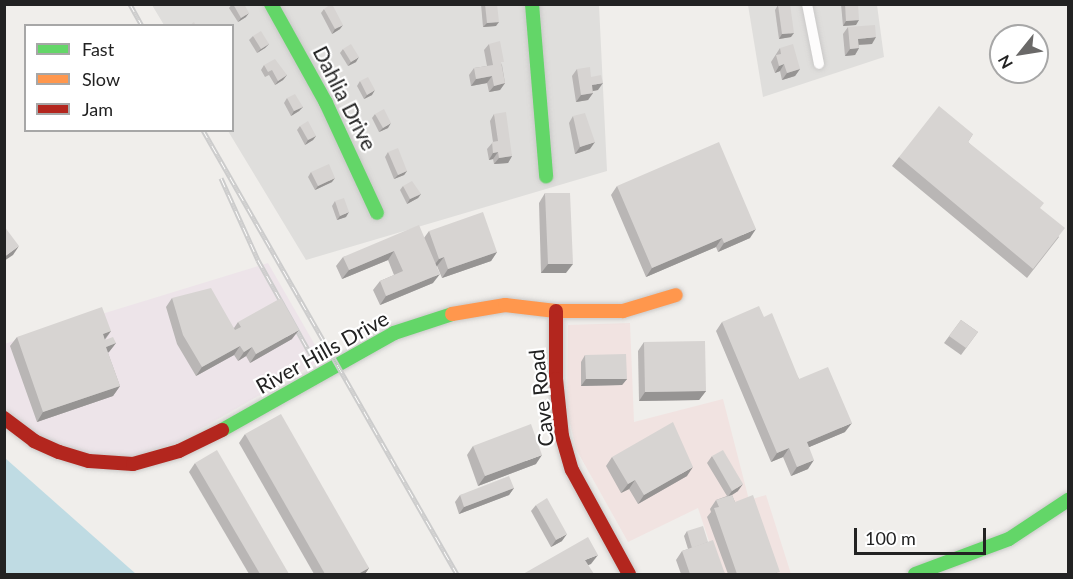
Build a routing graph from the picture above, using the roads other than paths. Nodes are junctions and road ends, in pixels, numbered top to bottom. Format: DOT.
graph roads {
  1 [pos="270,4"];
  2 [pos="532,4"];
  3 [pos="807,4"];
  4 [pos="819,64"];
  5 [pos="546,176"];
  6 [pos="377,213"];
  7 [pos="676,295"];
  8 [pos="556,311"];
  9 [pos="4,418"];
  10 [pos="1068,500"];
  11 [pos="629,574"];
  12 [pos="915,574"];
  1 -- 6 [label="street, Dahlia Drive"];
  2 -- 5 [label="street"];
  3 -- 4 [label="street"];
  7 -- 8 [label="street, River Hills Drive"];
  8 -- 9 [label="street, River Hills Drive"];
  8 -- 11 [label="street, Cave Road"];
  10 -- 12 [label="street"];
}
